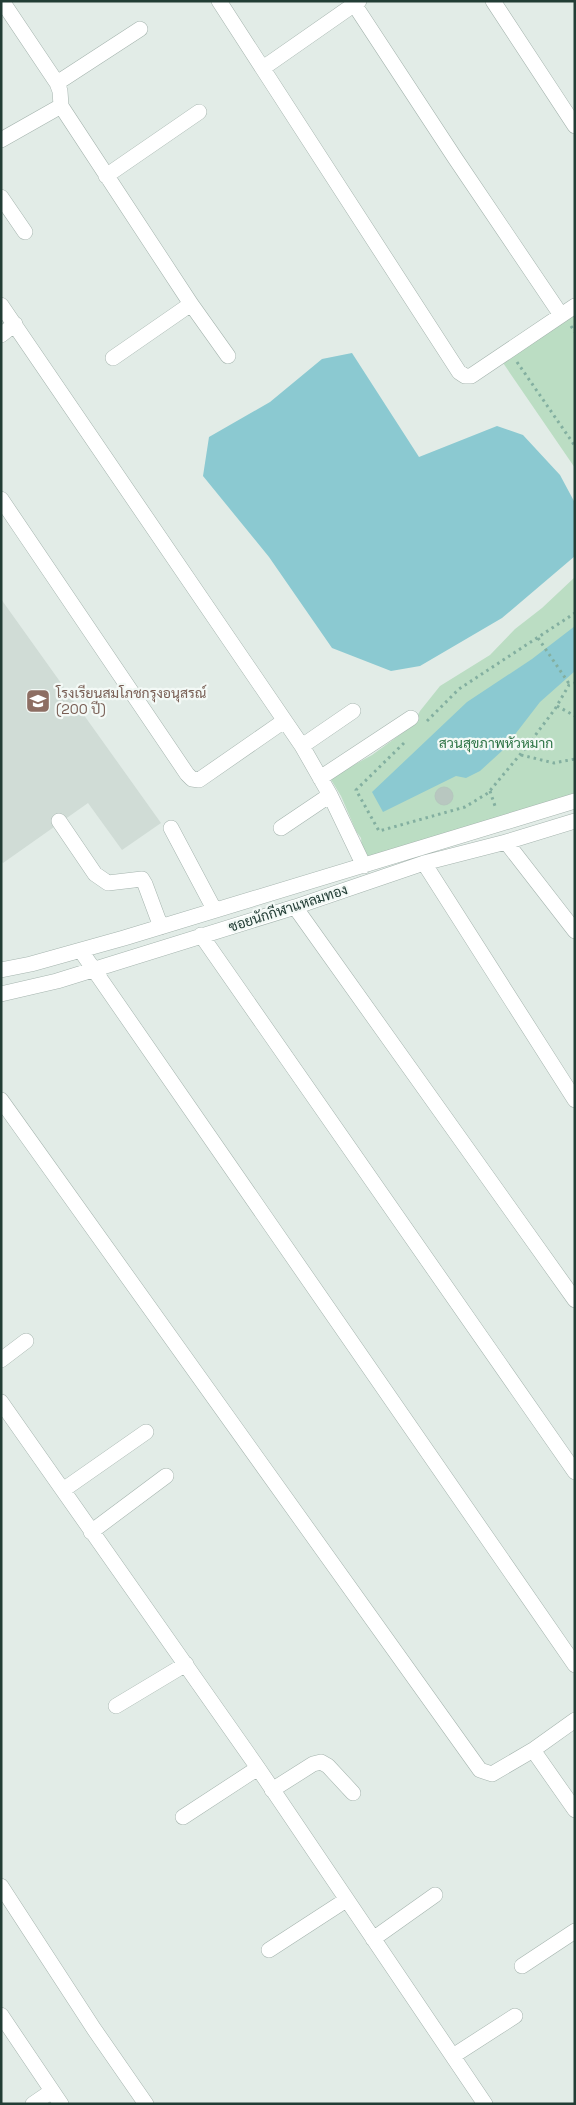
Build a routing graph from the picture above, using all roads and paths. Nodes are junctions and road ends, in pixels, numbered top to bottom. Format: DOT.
graph roads {
  1 [pos="2,1"];
  2 [pos="218,1"];
  3 [pos="493,1"];
  4 [pos="355,2"];
  5 [pos="140,29"];
  6 [pos="263,68"];
  7 [pos="57,83"];
  8 [pos="61,106"];
  9 [pos="199,112"];
  10 [pos="575,126"];
  11 [pos="1,140"];
  12 [pos="106,176"];
  13 [pos="1,196"];
  14 [pos="25,232"];
  15 [pos="191,304"];
  16 [pos="1,305"];
  17 [pos="575,306"];
  18 [pos="561,315"];
  19 [pos="15,324"];
  20 [pos="1,335"];
  21 [pos="228,356"];
  22 [pos="113,358"];
  23 [pos="516,360"];
  24 [pos="575,446"];
  25 [pos="1,499"];
  26 [pos="575,613"];
  27 [pos="538,638"];
  28 [pos="569,683"];
  29 [pos="575,683"];
  30 [pos="557,706"];
  31 [pos="353,711"];
  32 [pos="575,716"];
  33 [pos="418,720"];
  34 [pos="284,721"];
  35 [pos="404,743"];
  36 [pos="302,746"];
  37 [pos="520,754"];
  38 [pos="575,758"];
  39 [pos="320,778"];
  40 [pos="330,795"];
  41 [pos="575,800"];
  42 [pos="59,821"];
  43 [pos="575,821"];
  44 [pos="171,828"];
  45 [pos="281,828"];
  46 [pos="506,842"];
  47 [pos="424,862"];
  48 [pos="364,866"];
  49 [pos="295,907"];
  50 [pos="214,910"];
  51 [pos="160,927"];
  52 [pos="575,931"];
  53 [pos="201,935"];
  54 [pos="81,951"];
  55 [pos="1,970"];
  56 [pos="93,970"];
  57 [pos="1,994"];
  58 [pos="1,1100"];
  59 [pos="575,1100"];
  60 [pos="575,1300"];
  61 [pos="26,1341"];
  62 [pos="1,1360"];
  63 [pos="1,1402"];
  64 [pos="146,1432"];
  65 [pos="575,1472"];
  66 [pos="166,1476"];
  67 [pos="63,1490"];
  68 [pos="91,1532"];
  69 [pos="186,1664"];
  70 [pos="575,1665"];
  71 [pos="116,1706"];
  72 [pos="575,1720"];
  73 [pos="533,1750"];
  74 [pos="258,1768"];
  75 [pos="272,1790"];
  76 [pos="353,1793"];
  77 [pos="575,1810"];
  78 [pos="183,1817"];
  79 [pos="1,1886"];
  80 [pos="435,1895"];
  81 [pos="346,1900"];
  82 [pos="575,1931"];
  83 [pos="373,1939"];
  84 [pos="269,1950"];
  85 [pos="522,1966"];
  86 [pos="1,2015"];
  87 [pos="515,2016"];
  88 [pos="452,2056"];
  89 [pos="52,2091"];
  90 [pos="33,2104"];
  91 [pos="61,2104"];
  92 [pos="146,2104"];
  93 [pos="485,2104"];
  1 -- 7 [label="street"];
  2 -- 6 [label="street"];
  3 -- 10 [label="street"];
  4 -- 6 [label="street"];
  4 -- 18 [label="street"];
  5 -- 7 [label="street"];
  6 -- 18 [label="street"];
  7 -- 8 [label="street"];
  8 -- 11 [label="street"];
  8 -- 12 [label="street"];
  9 -- 12 [label="street"];
  12 -- 15 [label="street"];
  13 -- 14 [label="street"];
  15 -- 21 [label="street"];
  15 -- 22 [label="street"];
  16 -- 19 [label="street"];
  17 -- 18 [label="street"];
  19 -- 20 [label="street"];
  19 -- 34 [label="street"];
  23 -- 24 [label="path"];
  25 -- 34 [label="street"];
  26 -- 27 [label="path"];
  27 -- 28 [label="path"];
  27 -- 33 [label="path"];
  28 -- 29 [label="path"];
  28 -- 30 [label="path"];
  30 -- 32 [label="path"];
  30 -- 37 [label="path"];
  31 -- 36 [label="street"];
  33 -- 39 [label="street"];
  34 -- 36 [label="street"];
  35 -- 37 [label="path"];
  36 -- 39 [label="street"];
  37 -- 38 [label="path"];
  39 -- 40 [label="street"];
  40 -- 45 [label="street"];
  40 -- 48 [label="street"];
  41 -- 48 [label="street, ซอยนักกีฬาแหลมทอง"];
  42 -- 51 [label="street"];
  43 -- 46 [label="street, ซอยนักกีฬาแหลมทอง"];
  44 -- 50 [label="street"];
  46 -- 47 [label="street, ซอยนักกีฬาแหลมทอง"];
  46 -- 52 [label="street"];
  47 -- 49 [label="street, ซอยนักกีฬาแหลมทอง"];
  47 -- 59 [label="street"];
  48 -- 50 [label="street, ซอยนักกีฬาแหลมทอง"];
  49 -- 53 [label="street, ซอยนักกีฬาแหลมทอง"];
  49 -- 60 [label="street"];
  50 -- 51 [label="street, ซอยนักกีฬาแหลมทอง"];
  51 -- 54 [label="street, ซอยนักกีฬาแหลมทอง"];
  53 -- 56 [label="street, ซอยนักกีฬาแหลมทอง"];
  53 -- 65 [label="street"];
  54 -- 55 [label="street, ซอยนักกีฬาแหลมทอง"];
  54 -- 56 [label="street"];
  56 -- 57 [label="street, ซอยนักกีฬาแหลมทอง"];
  56 -- 70 [label="street"];
  58 -- 73 [label="street"];
  61 -- 62 [label="street"];
  63 -- 67 [label="street"];
  64 -- 67 [label="street"];
  66 -- 68 [label="street"];
  67 -- 68 [label="street"];
  68 -- 69 [label="street"];
  69 -- 71 [label="street"];
  69 -- 74 [label="street"];
  72 -- 73 [label="street"];
  73 -- 77 [label="street"];
  74 -- 75 [label="street"];
  74 -- 78 [label="street"];
  75 -- 76 [label="street"];
  75 -- 81 [label="street"];
  79 -- 92 [label="street"];
  80 -- 83 [label="street"];
  81 -- 83 [label="street"];
  81 -- 84 [label="street"];
  82 -- 85 [label="street"];
  83 -- 88 [label="street"];
  86 -- 89 [label="street"];
  87 -- 88 [label="street"];
  88 -- 93 [label="street"];
  89 -- 90 [label="street"];
  89 -- 91 [label="street"];
}
